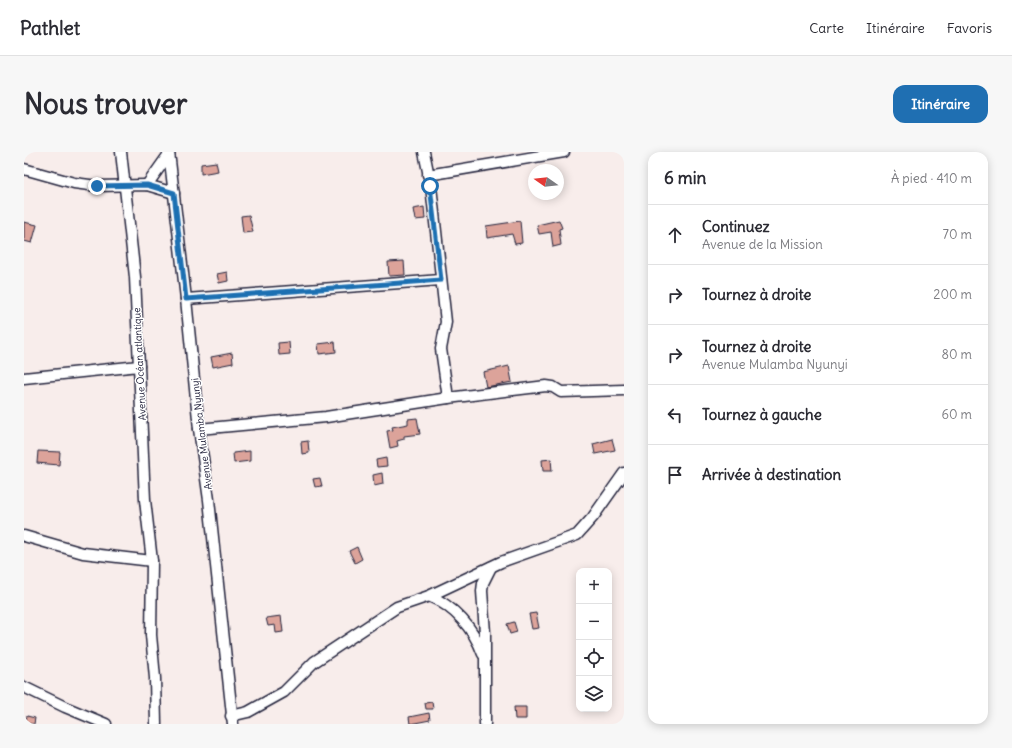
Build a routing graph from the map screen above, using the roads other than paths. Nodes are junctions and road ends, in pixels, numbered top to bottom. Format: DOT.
graph roads {
  1 [pos="121,152"];
  2 [pos="424,152"];
  3 [pos="564,152"];
  4 [pos="169,153"];
  5 [pos="24,169"];
  6 [pos="428,175"];
  7 [pos="147,185"];
  8 [pos="125,186"];
  9 [pos="174,193"];
  10 [pos="441,280"];
  11 [pos="186,299"];
  12 [pos="139,366"];
  13 [pos="24,378"];
  14 [pos="624,390"];
  15 [pos="448,398"];
  16 [pos="199,429"];
  17 [pos="624,473"];
  18 [pos="24,536"];
  19 [pos="152,561"];
  20 [pos="490,567"];
  21 [pos="429,596"];
  22 [pos="484,656"];
  23 [pos="24,687"];
  24 [pos="232,720"];
  25 [pos="106,724"];
  26 [pos="156,724"];
  27 [pos="485,724"];
  1 -- 8 [label="street, Avenue Océan atlantique"];
  2 -- 6 [label="street"];
  3 -- 6 [label="street"];
  4 -- 7 [label="street"];
  4 -- 9 [label="street, Avenue Mulamba Nyunyi"];
  5 -- 8 [label="street"];
  6 -- 10 [label="street"];
  7 -- 8 [label="street"];
  7 -- 9 [label="street"];
  8 -- 12 [label="street, Avenue Océan atlantique"];
  9 -- 11 [label="street, Avenue Mulamba Nyunyi"];
  10 -- 11 [label="street"];
  10 -- 15 [label="street"];
  11 -- 16 [label="street, Avenue Mulamba Nyunyi"];
  12 -- 13 [label="street"];
  12 -- 19 [label="street, Avenue Océan atlantique"];
  14 -- 15 [label="street"];
  15 -- 16 [label="street"];
  16 -- 24 [label="street, Avenue Mulamba Nyunyi"];
  17 -- 20 [label="street"];
  18 -- 19 [label="street"];
  19 -- 26 [label="street, Avenue Océan atlantique"];
  20 -- 21 [label="street"];
  20 -- 22 [label="street"];
  21 -- 22 [label="street"];
  21 -- 24 [label="street"];
  22 -- 27 [label="street"];
  23 -- 25 [label="street"];
}
